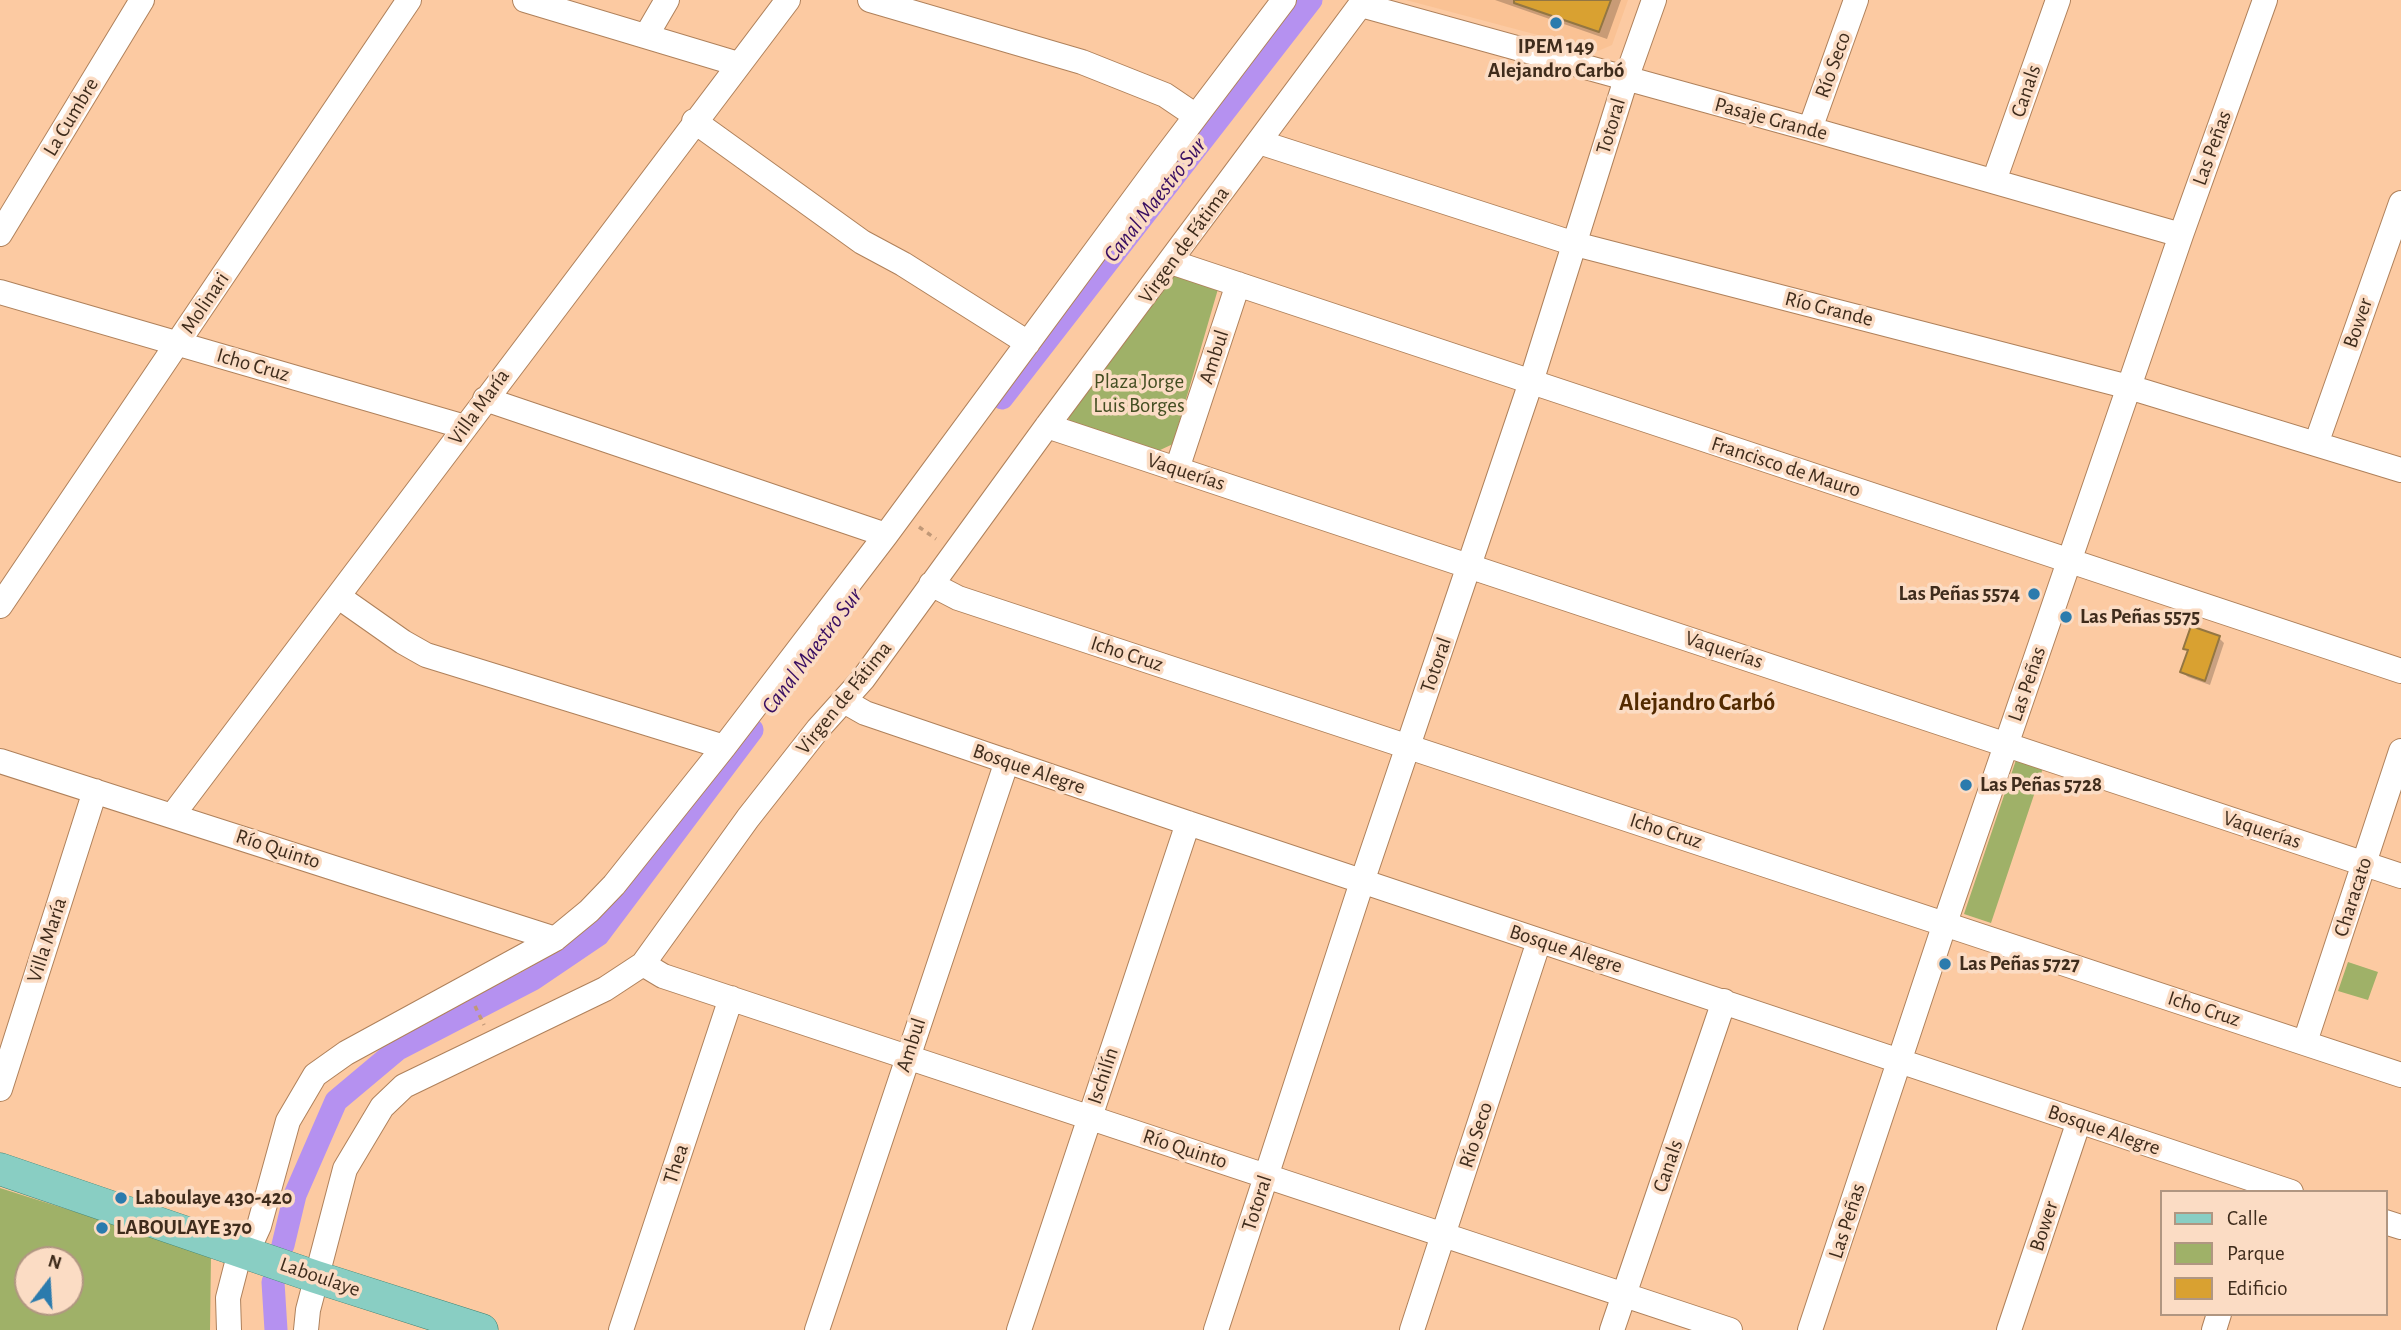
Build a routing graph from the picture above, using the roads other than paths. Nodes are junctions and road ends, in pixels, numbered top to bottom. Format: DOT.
graph roads {
  1 [pos="142,0"];
  2 [pos="409,0"];
  3 [pos="525,0"];
  4 [pos="667,0"];
  5 [pos="788,0"];
  6 [pos="870,0"];
  7 [pos="1284,0"];
  8 [pos="1654,0"];
  9 [pos="1856,0"];
  10 [pos="2058,0"];
  11 [pos="2265,0"];
  12 [pos="1363,3"];
  13 [pos="646,36"];
  14 [pos="738,64"];
  15 [pos="1626,79"];
  16 [pos="1196,116"];
  17 [pos="694,121"];
  18 [pos="1810,129"];
  19 [pos="1259,142"];
  20 [pos="1994,181"];
  21 [pos="2401,203"];
  22 [pos="0,234"];
  23 [pos="2181,235"];
  24 [pos="1575,244"];
  25 [pos="1171,262"];
  26 [pos="1238,284"];
  27 [pos="0,292"];
  28 [pos="178,343"];
  29 [pos="1028,343"];
  30 [pos="1531,382"];
  31 [pos="2129,387"];
  32 [pos="485,400"];
  33 [pos="1047,426"];
  34 [pos="466,427"];
  35 [pos="2316,444"];
  36 [pos="1177,469"];
  37 [pos="2401,470"];
  38 [pos="886,535"];
  39 [pos="2069,561"];
  40 [pos="1470,565"];
  41 [pos="932,584"];
  42 [pos="339,597"];
  43 [pos="0,606"];
  44 [pos="2401,671"];
  45 [pos="844,701"];
  46 [pos="2006,744"];
  47 [pos="724,747"];
  48 [pos="1409,747"];
  49 [pos="2401,751"];
  50 [pos="0,761"];
  51 [pos="1006,761"];
  52 [pos="94,791"];
  53 [pos="172,816"];
  54 [pos="1188,823"];
  55 [pos="2364,863"];
  56 [pos="2401,876"];
  57 [pos="1363,882"];
  58 [pos="1945,923"];
  59 [pos="555,939"];
  60 [pos="1539,941"];
  61 [pos="643,964"];
  62 [pos="731,998"];
  63 [pos="1724,1001"];
  64 [pos="2305,1042"];
  65 [pos="906,1057"];
  66 [pos="1900,1060"];
  67 [pos="2401,1075"];
  68 [pos="0,1089"];
  69 [pos="1090,1118"];
  70 [pos="2079,1121"];
  71 [pos="0,1169"];
  72 [pos="1265,1176"];
  73 [pos="2262,1187"];
  74 [pos="2279,1190"];
  75 [pos="1444,1235"];
  76 [pos="243,1250"];
  77 [pos="316,1277"];
  78 [pos="1624,1295"];
  79 [pos="229,1330"];
  80 [pos="306,1330"];
  81 [pos="482,1330"];
  82 [pos="621,1330"];
  83 [pos="817,1330"];
  84 [pos="1019,1330"];
  85 [pos="1216,1330"];
  86 [pos="1412,1330"];
  87 [pos="1612,1330"];
  88 [pos="1730,1330"];
  89 [pos="1810,1330"];
  90 [pos="2009,1330"];
  1 -- 22 [label="street, La Cumbre"];
  2 -- 28 [label="street, Molinari"];
  3 -- 13 [label="street"];
  4 -- 13 [label="street"];
  5 -- 14 [label="street, Villa María"];
  6 -- 16 [label="street"];
  7 -- 16 [label="street"];
  8 -- 15 [label="street, Totoral"];
  9 -- 18 [label="street, Río Seco"];
  10 -- 20 [label="street, Canals"];
  11 -- 23 [label="street, Las Peñas"];
  12 -- 15 [label="street, Pasaje Grande"];
  12 -- 19 [label="street, Virgen de Fátima"];
  13 -- 14 [label="street"];
  14 -- 17 [label="street, Villa María"];
  15 -- 18 [label="street, Pasaje Grande"];
  15 -- 24 [label="street, Totoral"];
  16 -- 29 [label="street"];
  17 -- 29 [label="street"];
  17 -- 32 [label="street, Villa María"];
  18 -- 20 [label="street, Pasaje Grande"];
  19 -- 24 [label="street, Río Grande"];
  19 -- 25 [label="street, Virgen de Fátima"];
  20 -- 23 [label="street, Pasaje Grande"];
  21 -- 35 [label="street, Bower"];
  23 -- 31 [label="street, Las Peñas"];
  24 -- 30 [label="street, Totoral"];
  24 -- 31 [label="street, Río Grande"];
  25 -- 26 [label="street, Francisco de Mauro"];
  25 -- 33 [label="street, Virgen de Fátima"];
  26 -- 30 [label="street, Francisco de Mauro"];
  26 -- 36 [label="street, Ambul"];
  27 -- 28 [label="street, Icho Cruz"];
  28 -- 34 [label="street, Icho Cruz"];
  28 -- 43 [label="street, Molinari"];
  29 -- 38 [label="street"];
  30 -- 39 [label="street, Francisco de Mauro"];
  30 -- 40 [label="street, Totoral"];
  31 -- 35 [label="street, Río Grande"];
  31 -- 39 [label="street, Las Peñas"];
  32 -- 34 [label="street, Villa María"];
  32 -- 38 [label="street"];
  33 -- 36 [label="street, Vaquerías"];
  33 -- 41 [label="street, Virgen de Fátima"];
  34 -- 42 [label="street, Villa María"];
  35 -- 37 [label="street, Río Grande"];
  36 -- 40 [label="street, Vaquerías"];
  38 -- 47 [label="street"];
  39 -- 44 [label="street, Francisco de Mauro"];
  39 -- 46 [label="street, Las Peñas"];
  40 -- 46 [label="street, Vaquerías"];
  40 -- 48 [label="street, Totoral"];
  41 -- 45 [label="street, Virgen de Fátima"];
  41 -- 48 [label="street, Icho Cruz"];
  42 -- 47 [label="street"];
  42 -- 53 [label="street, Villa María"];
  45 -- 51 [label="street, Bosque Alegre"];
  45 -- 61 [label="street, Virgen de Fátima"];
  46 -- 55 [label="street, Vaquerías"];
  46 -- 58 [label="street, Las Peñas"];
  47 -- 59 [label="street"];
  48 -- 57 [label="street, Totoral"];
  48 -- 58 [label="street, Icho Cruz"];
  49 -- 55 [label="street, Characato"];
  50 -- 52 [label="street, Río Quinto"];
  51 -- 54 [label="street, Bosque Alegre"];
  51 -- 65 [label="street, Ambul"];
  52 -- 53 [label="street, Río Quinto"];
  52 -- 68 [label="street, Villa María"];
  53 -- 59 [label="street, Río Quinto"];
  54 -- 57 [label="street, Bosque Alegre"];
  54 -- 69 [label="street, Ischilín"];
  55 -- 56 [label="street, Vaquerías"];
  55 -- 64 [label="street, Characato"];
  57 -- 60 [label="street, Bosque Alegre"];
  57 -- 72 [label="street, Totoral"];
  58 -- 64 [label="street, Icho Cruz"];
  58 -- 66 [label="street, Las Peñas"];
  59 -- 76 [label="street"];
  60 -- 63 [label="street, Bosque Alegre"];
  60 -- 75 [label="street, Río Seco"];
  61 -- 62 [label="street, Río Quinto"];
  61 -- 77 [label="street, Virgen de Fátima"];
  62 -- 65 [label="street, Río Quinto"];
  62 -- 82 [label="street, Thea"];
  63 -- 66 [label="street, Bosque Alegre"];
  63 -- 78 [label="street, Canals"];
  64 -- 67 [label="street, Icho Cruz"];
  65 -- 69 [label="street, Río Quinto"];
  65 -- 83 [label="street, Ambul"];
  66 -- 70 [label="street, Bosque Alegre"];
  66 -- 89 [label="street, Las Peñas"];
  69 -- 72 [label="street, Río Quinto"];
  69 -- 84 [label="street, Ischilín"];
  70 -- 73 [label="street, Bosque Alegre"];
  70 -- 90 [label="street, Bower"];
  71 -- 76 [label="main road, Laboulaye"];
  72 -- 75 [label="street, Río Quinto"];
  72 -- 85 [label="street, Totoral"];
  73 -- 74 [label="street, Bosque Alegre"];
  75 -- 78 [label="street, Río Quinto"];
  75 -- 86 [label="street, Río Seco"];
  76 -- 77 [label="main road, Laboulaye"];
  76 -- 79 [label="street"];
  77 -- 80 [label="street, Virgen de Fátima"];
  77 -- 81 [label="main road, Laboulaye"];
  78 -- 87 [label="street, Canals"];
  78 -- 88 [label="street, Río Quinto"];
}
